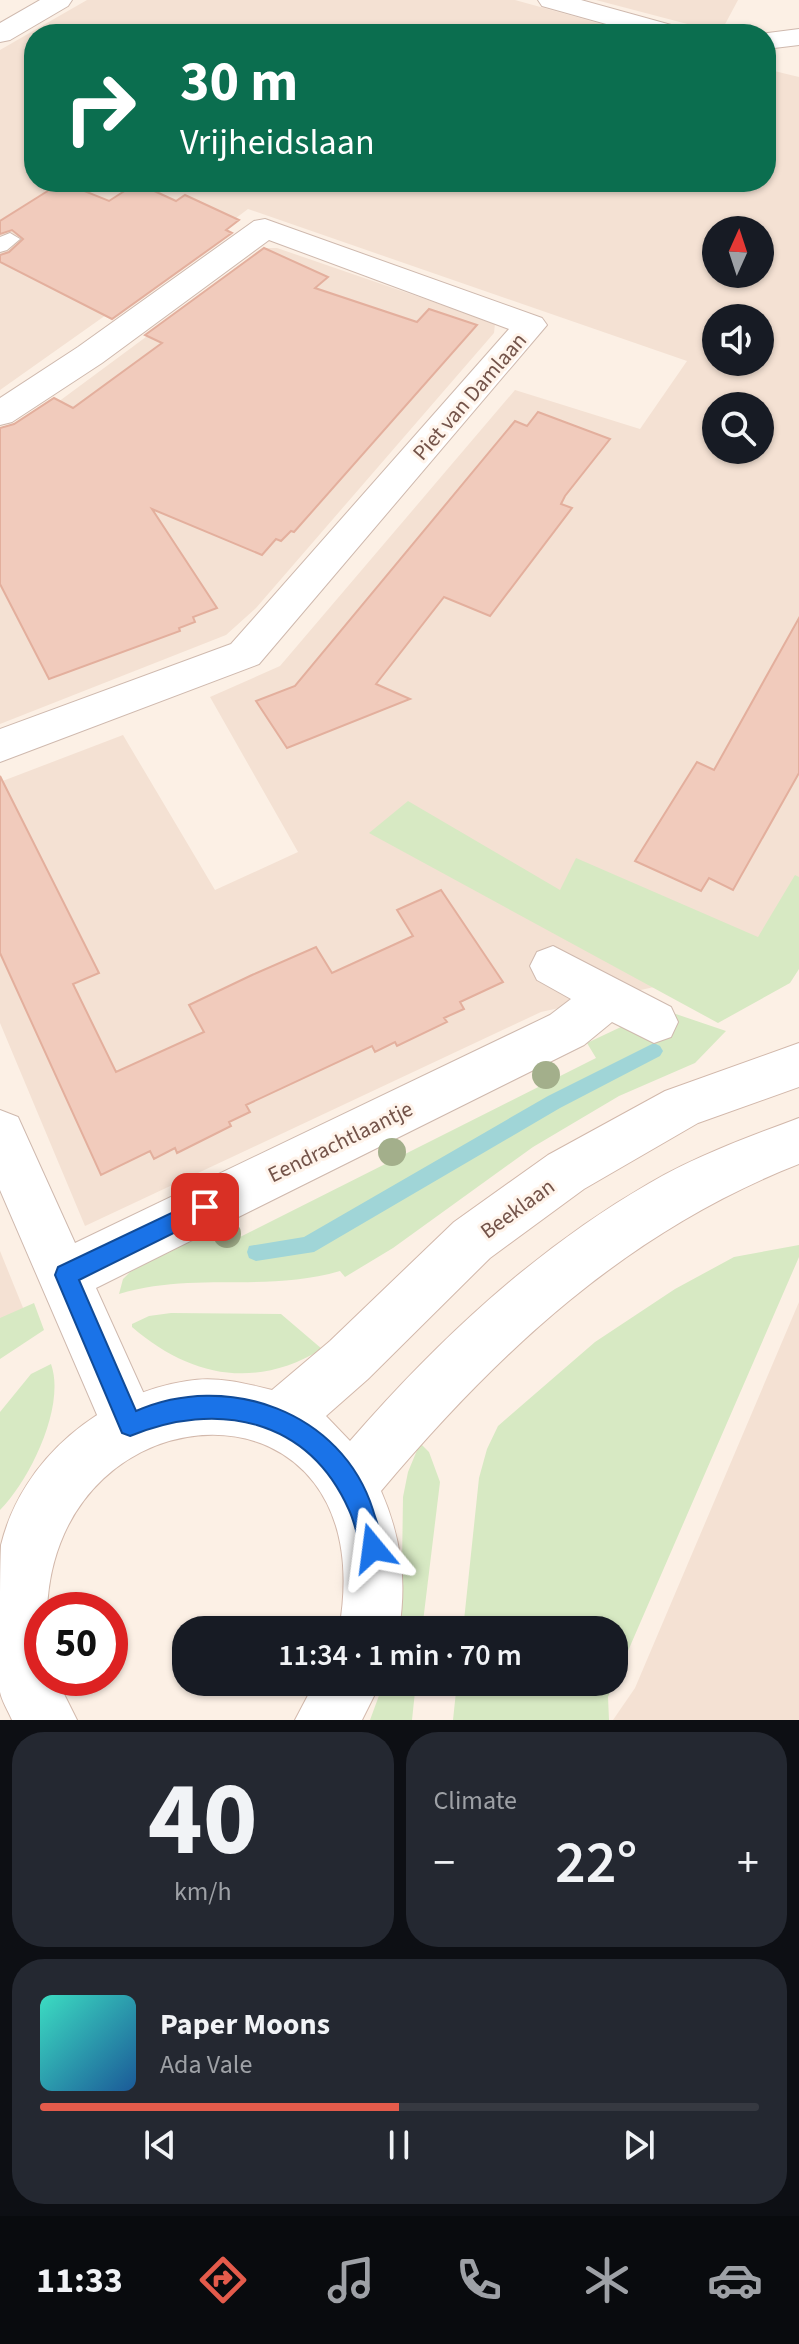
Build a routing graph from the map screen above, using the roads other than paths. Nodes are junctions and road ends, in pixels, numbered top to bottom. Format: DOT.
graph roads {
  1 [pos="59,0"];
  2 [pos="551,0"];
  3 [pos="636,24"];
  4 [pos="0,34"];
  5 [pos="799,37"];
  6 [pos="776,40"];
  7 [pos="0,414"];
  8 [pos="0,746"];
  9 [pos="553,966"];
  10 [pos="609,997"];
  11 [pos="654,1022"];
  12 [pos="799,1065"];
  13 [pos="0,1133"];
  14 [pos="799,1141"];
  15 [pos="66,1275"];
  16 [pos="280,1419"];
  17 [pos="130,1425"];
  18 [pos="349,1485"];
  19 [pos="14,1550"];
  20 [pos="371,1616"];
  21 [pos="24,1694"];
  22 [pos="342,1696"];
  23 [pos="326,1720"];
  1 -- 4 [label="street"];
  2 -- 3 [label="street"];
  5 -- 6 [label="street"];
  7 -- 8 [label="street, Piet van Damlaan"];
  9 -- 10 [label="street"];
  10 -- 11 [label="street"];
  10 -- 15 [label="street, Eendrachtlaantje"];
  12 -- 16 [label="street, Beeklaan"];
  13 -- 15 [label="street"];
  14 -- 18 [label="street"];
  15 -- 17 [label="street"];
  16 -- 17 [label="street"];
  16 -- 18 [label="street"];
  17 -- 19 [label="street"];
  18 -- 20 [label="street"];
  19 -- 21 [label="street"];
  22 -- 23 [label="street"];
}
